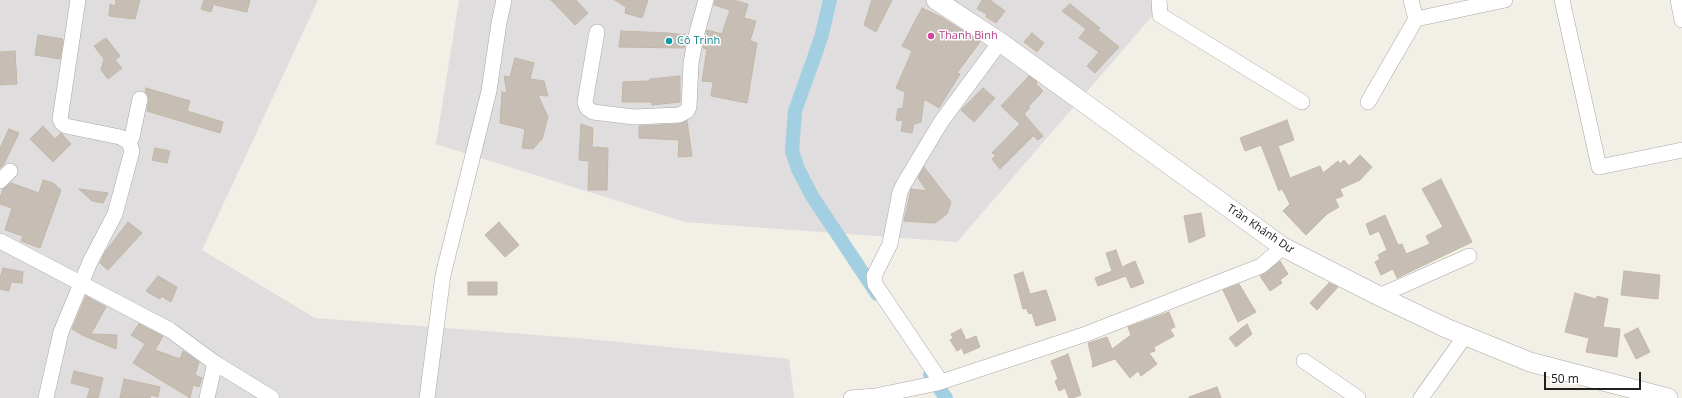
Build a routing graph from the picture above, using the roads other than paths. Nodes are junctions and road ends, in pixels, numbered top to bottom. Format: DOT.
graph roads {
  1 [pos="78,0"];
  2 [pos="504,0"];
  3 [pos="706,0"];
  4 [pos="936,0"];
  5 [pos="1159,0"];
  6 [pos="1411,0"];
  7 [pos="1505,0"];
  8 [pos="1562,0"];
  9 [pos="1678,0"];
  10 [pos="1486,2"];
  11 [pos="1416,19"];
  12 [pos="1682,20"];
  13 [pos="597,32"];
  14 [pos="1000,42"];
  15 [pos="140,99"];
  16 [pos="1302,102"];
  17 [pos="1368,102"];
  18 [pos="129,142"];
  19 [pos="1682,150"];
  20 [pos="0,241"];
  21 [pos="1283,247"];
  22 [pos="1469,256"];
  23 [pos="82,284"];
  24 [pos="1379,296"];
  25 [pos="1465,336"];
  26 [pos="1304,361"];
  27 [pos="215,364"];
  28 [pos="936,383"];
  29 [pos="46,398"];
  30 [pos="207,398"];
  31 [pos="272,398"];
  32 [pos="427,398"];
  33 [pos="851,398"];
  34 [pos="1358,398"];
  35 [pos="1420,398"];
  36 [pos="1668,398"];
  1 -- 18 [label="street"];
  2 -- 32 [label="street"];
  3 -- 13 [label="street"];
  4 -- 14 [label="street, Trần Khánh Dư"];
  5 -- 16 [label="street"];
  6 -- 11 [label="street"];
  7 -- 10 [label="street"];
  8 -- 19 [label="street"];
  9 -- 12 [label="street"];
  10 -- 11 [label="street"];
  11 -- 17 [label="street"];
  14 -- 21 [label="street, Trần Khánh Dư"];
  14 -- 28 [label="street"];
  15 -- 18 [label="street"];
  18 -- 23 [label="street"];
  20 -- 23 [label="street"];
  21 -- 24 [label="street, Trần Khánh Dư"];
  21 -- 28 [label="street"];
  22 -- 24 [label="street"];
  23 -- 27 [label="street"];
  23 -- 29 [label="street"];
  24 -- 25 [label="street, Trần Khánh Dư"];
  25 -- 35 [label="street"];
  25 -- 36 [label="street, Trần Khánh Dư"];
  26 -- 34 [label="street"];
  27 -- 30 [label="street"];
  27 -- 31 [label="street"];
  28 -- 33 [label="street"];
}
